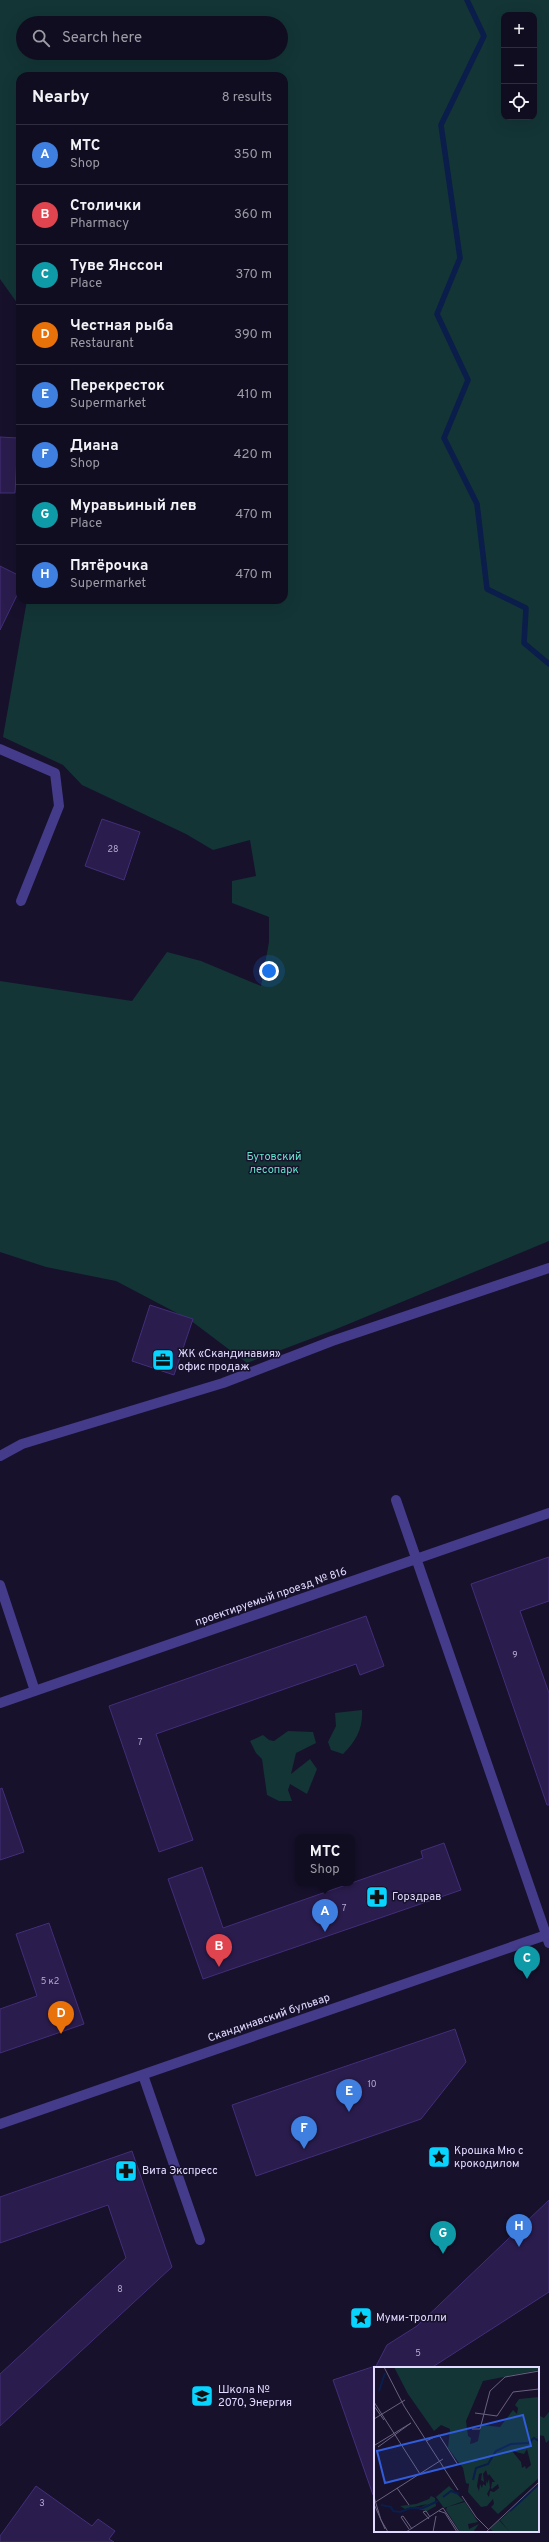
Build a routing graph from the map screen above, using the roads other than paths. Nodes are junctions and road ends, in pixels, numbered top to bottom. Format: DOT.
graph roads {
  1 [pos="0,749"];
  2 [pos="20,901"];
  3 [pos="549,1268"];
  4 [pos="0,1456"];
  5 [pos="396,1500"];
  6 [pos="549,1513"];
  7 [pos="417,1559"];
  8 [pos="0,1585"];
  9 [pos="35,1692"];
  10 [pos="0,1704"];
  11 [pos="548,1939"];
  12 [pos="143,2074"];
  13 [pos="0,2124"];
  14 [pos="200,2240"];
  1 -- 2 [label="street"];
  3 -- 4 [label="street"];
  5 -- 7 [label="street"];
  6 -- 7 [label="street, проектируемый проезд № 816"];
  7 -- 9 [label="street, проектируемый проезд № 816"];
  7 -- 11 [label="street"];
  8 -- 9 [label="street"];
  9 -- 10 [label="street, проектируемый проезд № 816"];
  11 -- 12 [label="street, Скандинавский бульвар"];
  12 -- 13 [label="street, Скандинавский бульвар"];
  12 -- 14 [label="street"];
}
